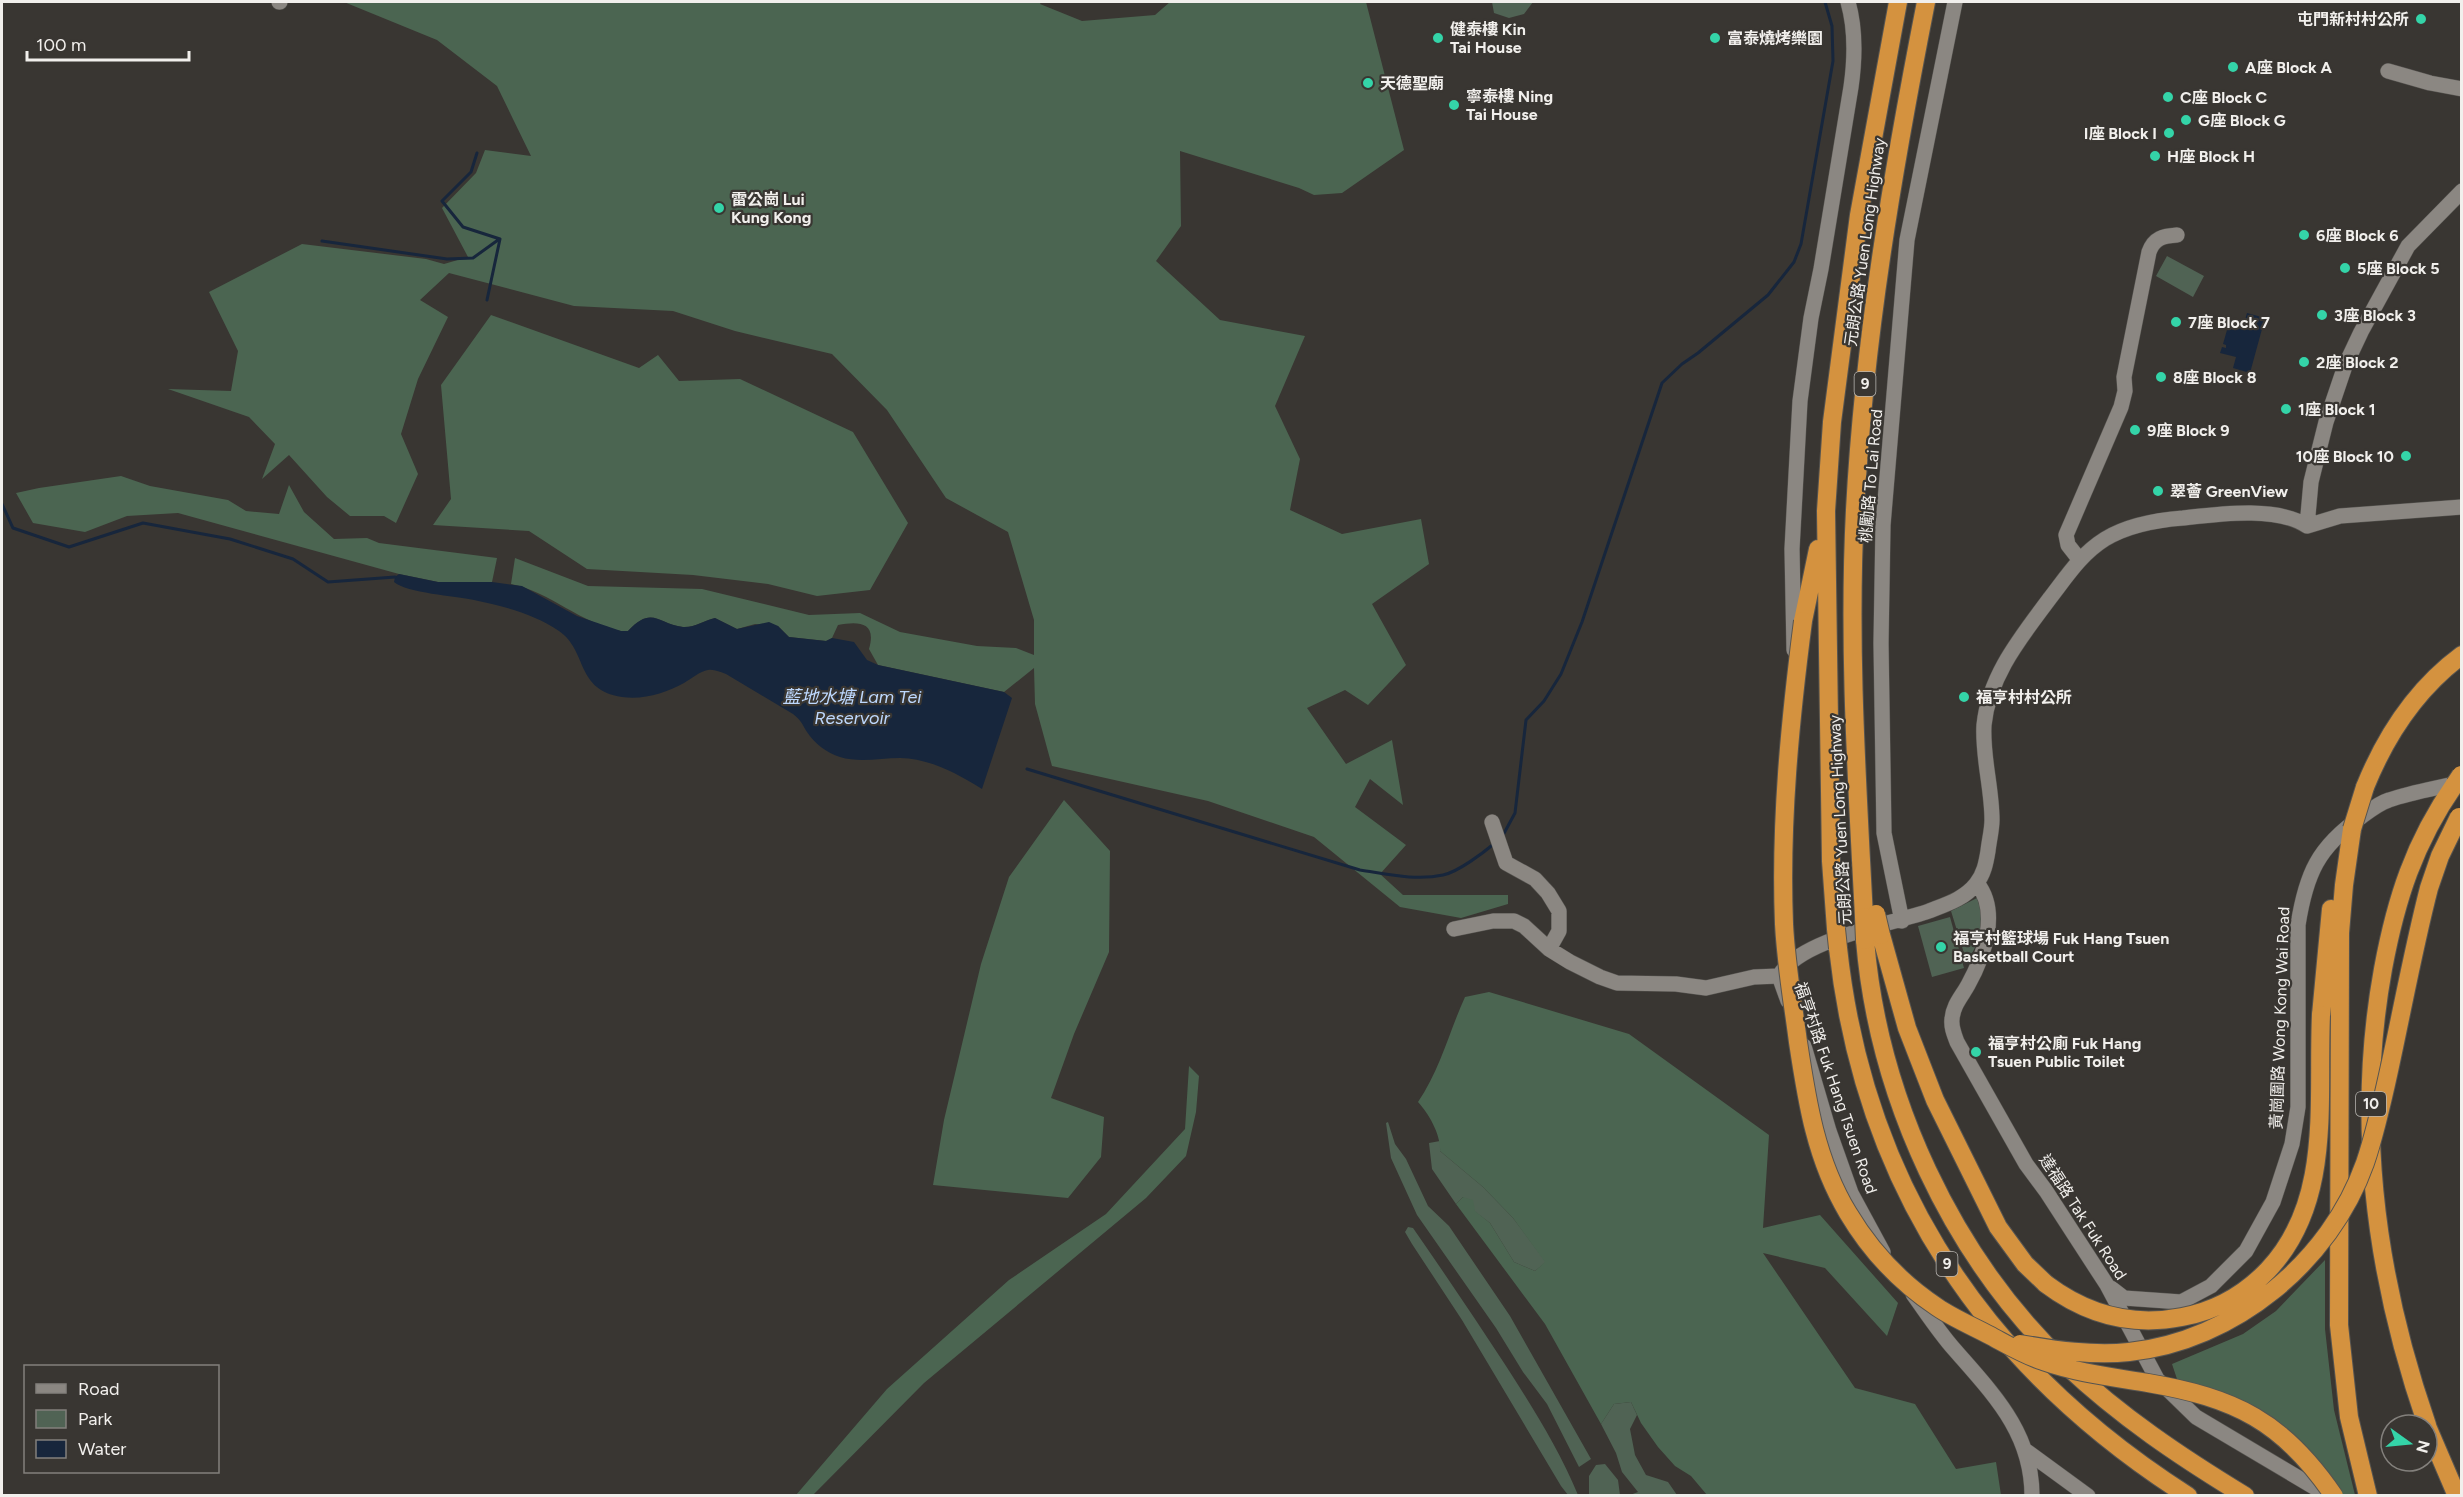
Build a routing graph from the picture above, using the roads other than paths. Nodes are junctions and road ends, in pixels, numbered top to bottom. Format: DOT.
graph roads {
  1 [pos="1848,2"];
  2 [pos="1898,2"];
  3 [pos="1926,2"];
  4 [pos="1954,2"];
  5 [pos="2388,71"];
  6 [pos="2462,89"];
  7 [pos="2462,191"];
  8 [pos="2177,235"];
  9 [pos="2462,507"];
  10 [pos="1826,512"];
  11 [pos="2307,526"];
  12 [pos="2079,559"];
  13 [pos="2462,655"];
  14 [pos="1796,679"];
  15 [pos="2462,775"];
  16 [pos="2462,782"];
  17 [pos="2462,811"];
  18 [pos="1492,822"];
  19 [pos="2352,829"];
  20 [pos="1977,883"];
  21 [pos="1902,921"];
  22 [pos="1454,929"];
  23 [pos="1873,937"];
  24 [pos="1549,949"];
  25 [pos="1779,976"];
  26 [pos="2107,1286"];
  27 [pos="2000,1341"];
  28 [pos="2423,1413"];
  29 [pos="2025,1450"];
  30 [pos="2439,1453"];
  31 [pos="2032,1496"];
  32 [pos="2088,1496"];
  33 [pos="2188,1496"];
  34 [pos="2245,1496"];
  35 [pos="2329,1496"];
  36 [pos="2334,1496"];
  37 [pos="2368,1496"];
  38 [pos="2457,1496"];
  1 -- 14 [label="street"];
  2 -- 10 [label="highway, 元朗公路 Yuen Long Highway / 9"];
  3 -- 23 [label="highway, 元朗公路 Yuen Long Highway / 9, bridge"];
  4 -- 21 [label="street, 桃勵路 To Lai Road"];
  5 -- 6 [label="street"];
  7 -- 11 [label="street"];
  8 -- 12 [label="street"];
  9 -- 11 [label="street"];
  10 -- 27 [label="highway, bridge"];
  10 -- 33 [label="highway, 元朗公路 Yuen Long Highway / 9, bridge"];
  11 -- 12 [label="street"];
  12 -- 20 [label="street"];
  13 -- 19 [label="highway, 10, bridge"];
  15 -- 28 [label="highway, 10, bridge"];
  16 -- 26 [label="street, 黃崗圍路 Wong Kong Wai Road"];
  17 -- 27 [label="highway, bridge"];
  18 -- 24 [label="street"];
  19 -- 23 [label="highway, bridge"];
  19 -- 37 [label="highway, 10, bridge"];
  20 -- 21 [label="street, 福亨村路 Fuk Hang Tsuen Road"];
  20 -- 26 [label="street, 達福路 Tak Fuk Road"];
  21 -- 25 [label="street, 福亨村路 Fuk Hang Tsuen Road"];
  22 -- 24 [label="street"];
  23 -- 34 [label="highway, 元朗公路 Yuen Long Highway / 9"];
  24 -- 25 [label="street"];
  25 -- 29 [label="street, 福亨村路 Fuk Hang Tsuen Road"];
  26 -- 35 [label="street, 達福路 Tak Fuk Road"];
  27 -- 36 [label="highway, bridge"];
  29 -- 31 [label="street, 福亨村路 Fuk Hang Tsuen Road"];
  29 -- 32 [label="street"];
  30 -- 38 [label="highway, 10"];
}
